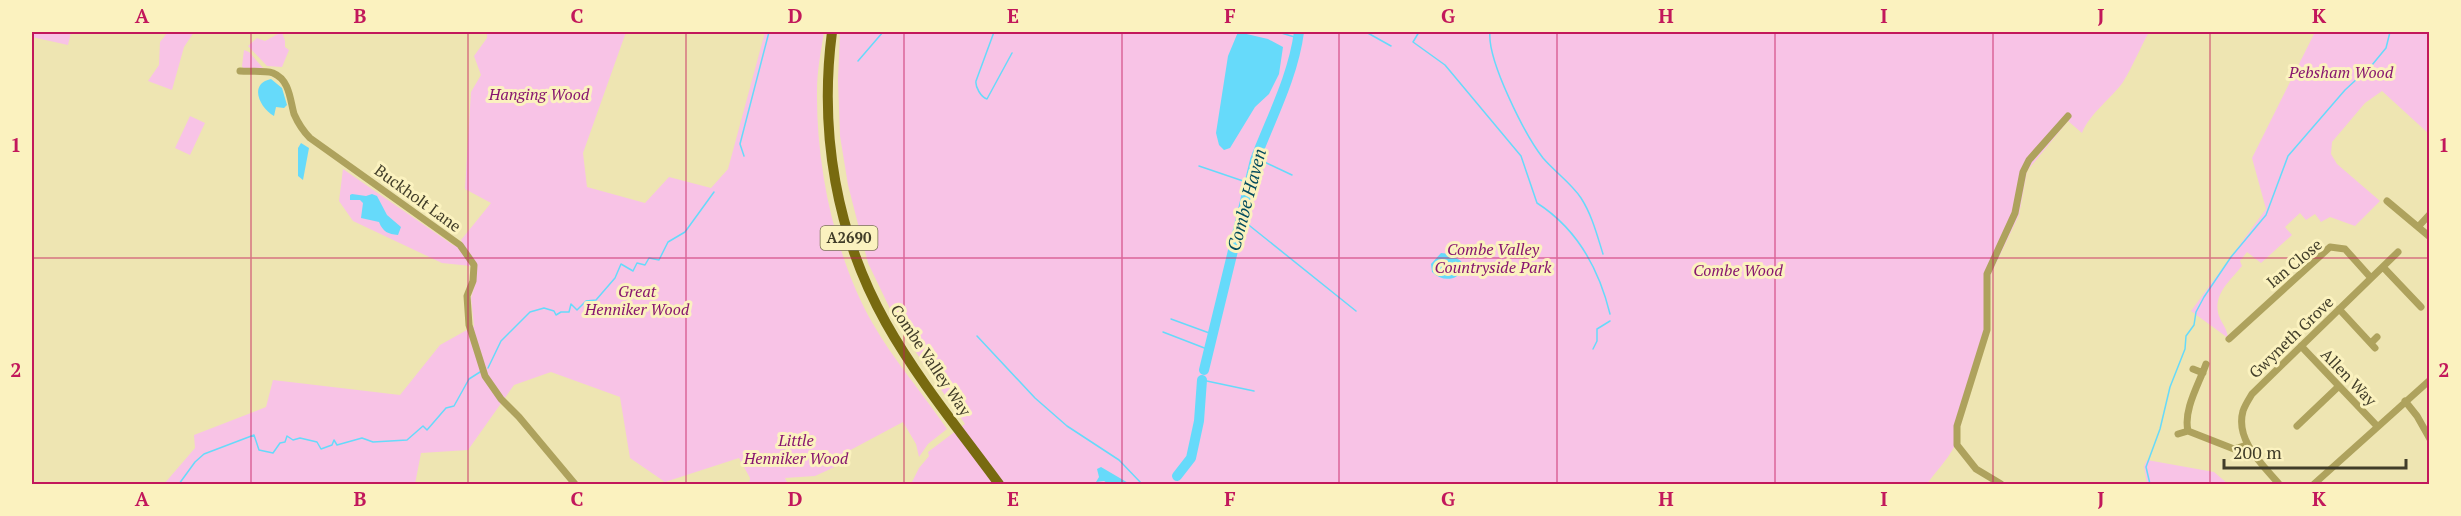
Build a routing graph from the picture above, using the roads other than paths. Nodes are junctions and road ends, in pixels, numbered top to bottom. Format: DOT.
graph roads {
  1 [pos="832,32"];
  2 [pos="240,71"];
  3 [pos="2068,116"];
  4 [pos="2387,201"];
  5 [pos="2430,214"];
  6 [pos="2418,227"];
  7 [pos="2430,237"];
  8 [pos="2398,252"];
  9 [pos="2383,267"];
  10 [pos="2372,278"];
  11 [pos="2415,300"];
  12 [pos="2408,306"];
  13 [pos="2421,307"];
  14 [pos="2339,309"];
  15 [pos="2229,327"];
  16 [pos="2235,334"];
  17 [pos="2378,337"];
  18 [pos="2229,339"];
  19 [pos="2301,346"];
  20 [pos="2206,364"];
  21 [pos="2193,369"];
  22 [pos="2203,373"];
  23 [pos="2430,380"];
  24 [pos="2339,386"];
  25 [pos="2405,401"];
  26 [pos="2299,421"];
  27 [pos="2377,426"];
  28 [pos="2188,432"];
  29 [pos="2178,434"];
  30 [pos="2430,440"];
  31 [pos="2247,445"];
  32 [pos="575,484"];
  33 [pos="999,484"];
  34 [pos="2001,484"];
  35 [pos="2279,484"];
  36 [pos="2314,484"];
  1 -- 33 [label="main road, Combe Valley Way / A2690"];
  2 -- 32 [label="street, Buckholt Lane"];
  3 -- 34 [label="street"];
  4 -- 6 [label="street"];
  5 -- 6 [label="street"];
  6 -- 7 [label="street"];
  8 -- 9 [label="street, Gwyneth Grove"];
  9 -- 10 [label="street, Gwyneth Grove"];
  9 -- 11 [label="street"];
  10 -- 14 [label="street, Gwyneth Grove"];
  10 -- 16 [label="street, Ian Close"];
  11 -- 12 [label="street"];
  11 -- 13 [label="street"];
  14 -- 17 [label="street"];
  14 -- 19 [label="street, Gwyneth Grove"];
  15 -- 16 [label="street"];
  16 -- 18 [label="street, Ian Close"];
  19 -- 24 [label="street, Allen Way"];
  19 -- 31 [label="street, Gwyneth Grove"];
  20 -- 22 [label="street"];
  21 -- 22 [label="street"];
  22 -- 28 [label="street"];
  23 -- 25 [label="street"];
  24 -- 26 [label="street"];
  24 -- 27 [label="street, Allen Way"];
  25 -- 27 [label="street"];
  25 -- 30 [label="street"];
  27 -- 36 [label="street"];
  28 -- 29 [label="street"];
  28 -- 31 [label="street"];
  31 -- 35 [label="street"];
}
